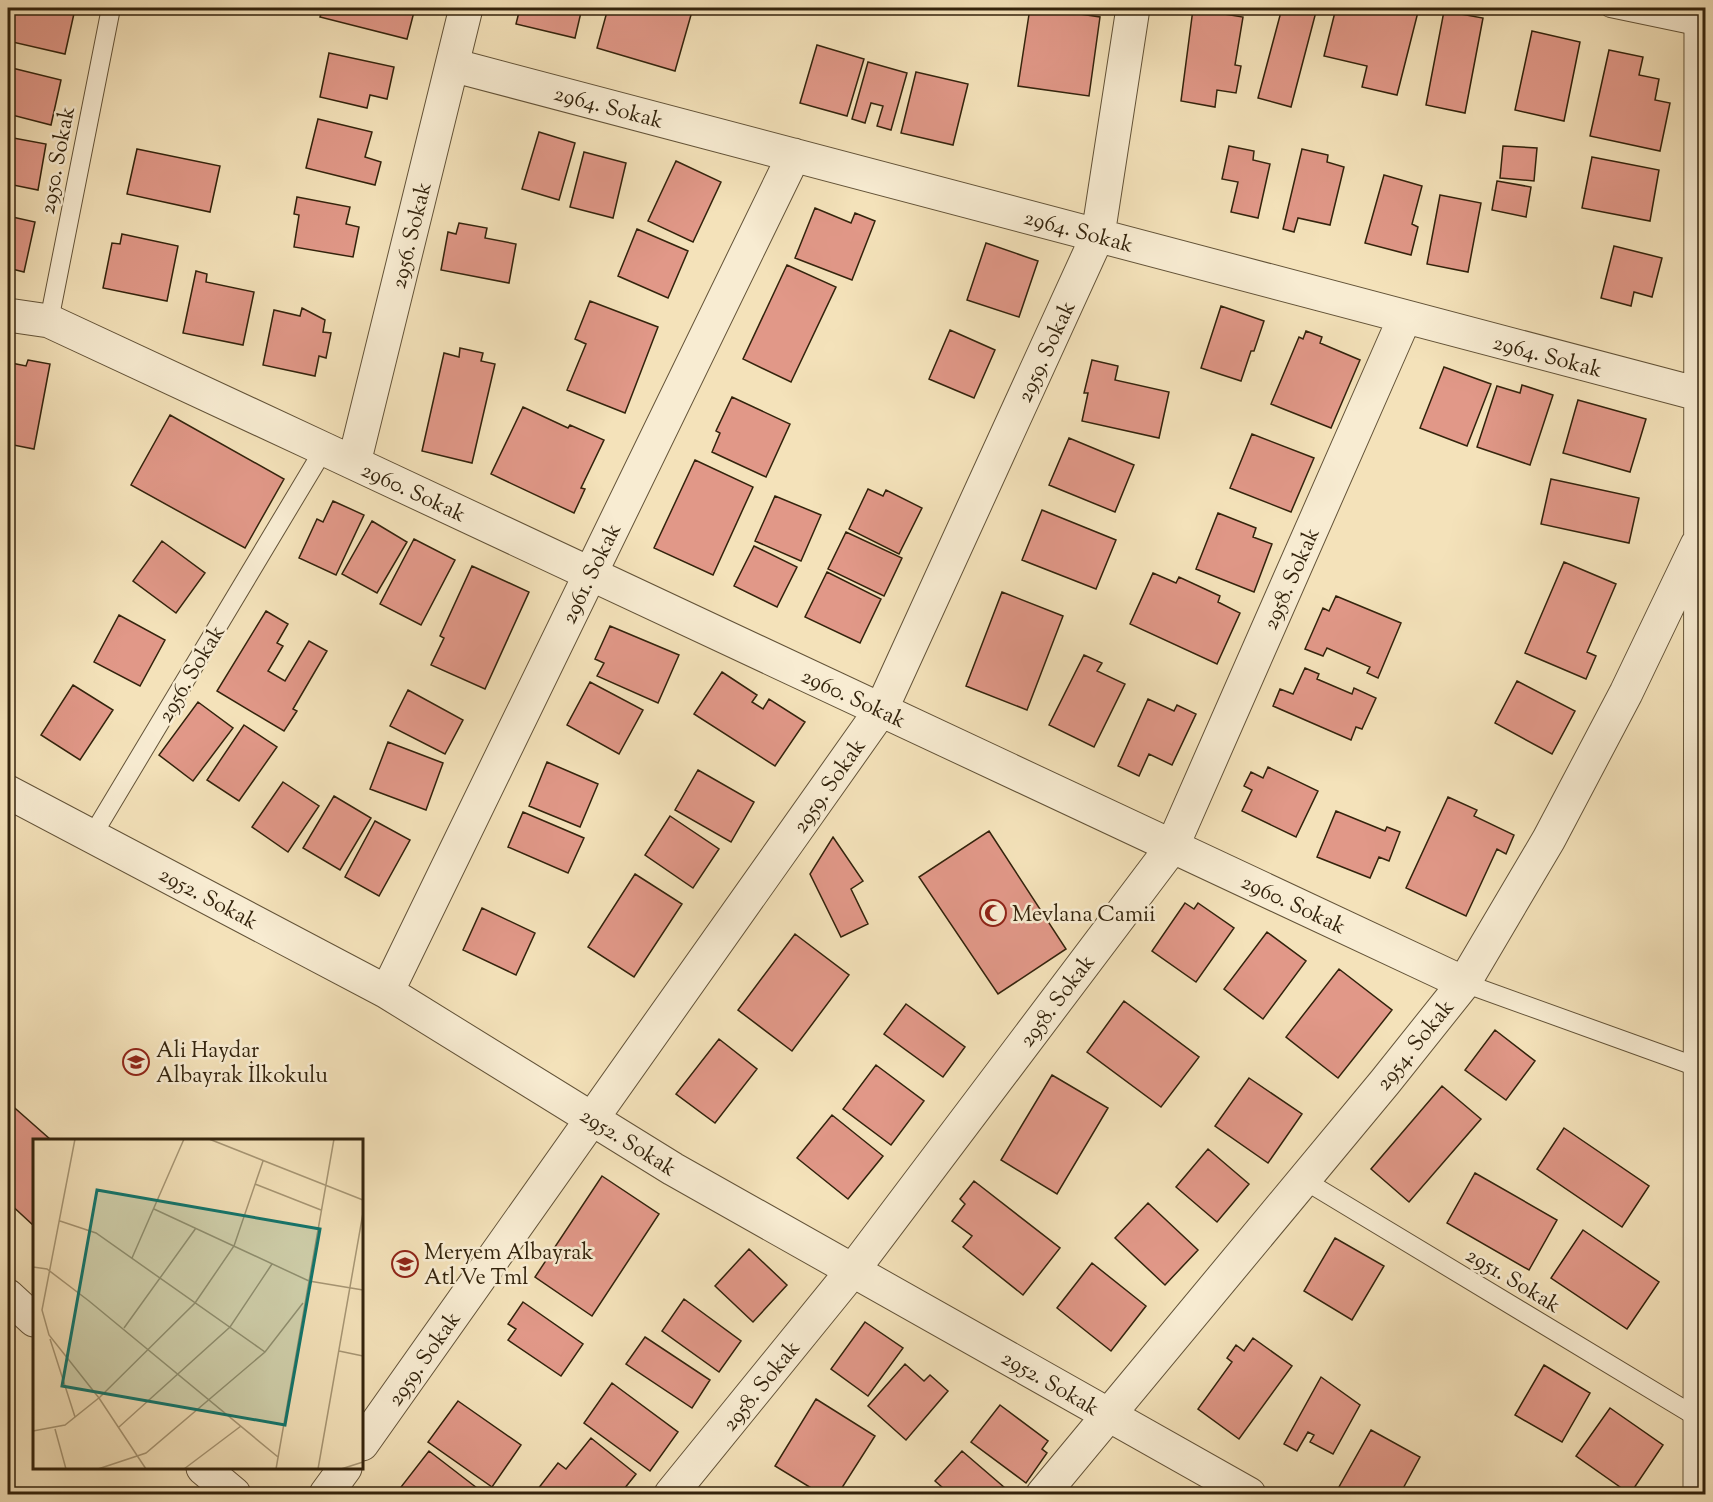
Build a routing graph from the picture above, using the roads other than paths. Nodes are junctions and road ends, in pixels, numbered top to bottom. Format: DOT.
graph roads {
  1 [pos="111,8"];
  2 [pos="466,8"];
  3 [pos="1133,8"];
  4 [pos="1610,8"];
  5 [pos="1701,17"];
  6 [pos="452,64"];
  7 [pos="794,155"];
  8 [pos="1098,235"];
  9 [pos="8,315"];
  10 [pos="1405,317"];
  11 [pos="49,321"];
  12 [pos="1703,396"];
  13 [pos="324,449"];
  14 [pos="354,463"];
  15 [pos="1700,537"];
  16 [pos="590,574"];
  17 [pos="881,710"];
  18 [pos="8,792"];
  19 [pos="92,836"];
  20 [pos="1172,846"];
  21 [pos="1464,983"];
  22 [pos="387,992"];
  23 [pos="1703,1068"];
  24 [pos="592,1119"];
  25 [pos="1304,1180"];
  26 [pos="853,1270"];
  27 [pos="8,1296"];
  28 [pos="33,1319"];
  29 [pos="1109,1415"];
  30 [pos="1700,1419"];
  31 [pos="363,1443"];
  32 [pos="205,1469"];
  33 [pos="344,1469"];
  34 [pos="234,1494"];
  35 [pos="326,1494"];
  36 [pos="671,1494"];
  37 [pos="1043,1494"];
  38 [pos="1249,1494"];
  39 [pos="1700,1494"];
  1 -- 11 [label="lane, 2950. Sokak"];
  2 -- 6 [label="street, 2956. Sokak"];
  3 -- 8 [label="street, 2959. Sokak"];
  4 -- 5 [label="lane"];
  5 -- 12 [label="street"];
  6 -- 7 [label="street, 2964. Sokak"];
  6 -- 14 [label="street, 2956. Sokak"];
  7 -- 8 [label="street, 2964. Sokak"];
  7 -- 16 [label="street, 2961. Sokak"];
  8 -- 10 [label="street, 2964. Sokak"];
  8 -- 17 [label="street, 2959. Sokak"];
  9 -- 11 [label="street, 2960. Sokak"];
  10 -- 12 [label="street, 2964. Sokak"];
  10 -- 20 [label="street, 2958. Sokak"];
  11 -- 13 [label="street, 2960. Sokak"];
  12 -- 15 [label="street"];
  13 -- 14 [label="street, 2960. Sokak"];
  13 -- 19 [label="lane, 2956. Sokak"];
  14 -- 16 [label="street, 2960. Sokak"];
  15 -- 21 [label="street, 2954. Sokak"];
  15 -- 23 [label="street"];
  16 -- 17 [label="street, 2960. Sokak"];
  16 -- 22 [label="street, 2961. Sokak"];
  17 -- 20 [label="street, 2960. Sokak"];
  17 -- 24 [label="street, 2959. Sokak"];
  18 -- 19 [label="street, 2952. Sokak"];
  19 -- 22 [label="street, 2952. Sokak"];
  20 -- 21 [label="street, 2960. Sokak"];
  20 -- 26 [label="street, 2958. Sokak"];
  21 -- 23 [label="lane, 2960. Sokak"];
  21 -- 25 [label="street, 2954. Sokak"];
  22 -- 24 [label="street, 2952. Sokak"];
  23 -- 30 [label="street"];
  24 -- 26 [label="street, 2952. Sokak"];
  24 -- 31 [label="street, 2959. Sokak"];
  25 -- 29 [label="street, 2954. Sokak"];
  25 -- 30 [label="lane, 2951. Sokak"];
  26 -- 29 [label="street, 2952. Sokak"];
  26 -- 36 [label="street, 2958. Sokak"];
  27 -- 28 [label="street"];
  29 -- 37 [label="street, 2954. Sokak"];
  29 -- 38 [label="street, 2952. Sokak"];
  30 -- 39 [label="street"];
  32 -- 34 [label="street"];
  33 -- 35 [label="street"];
}
